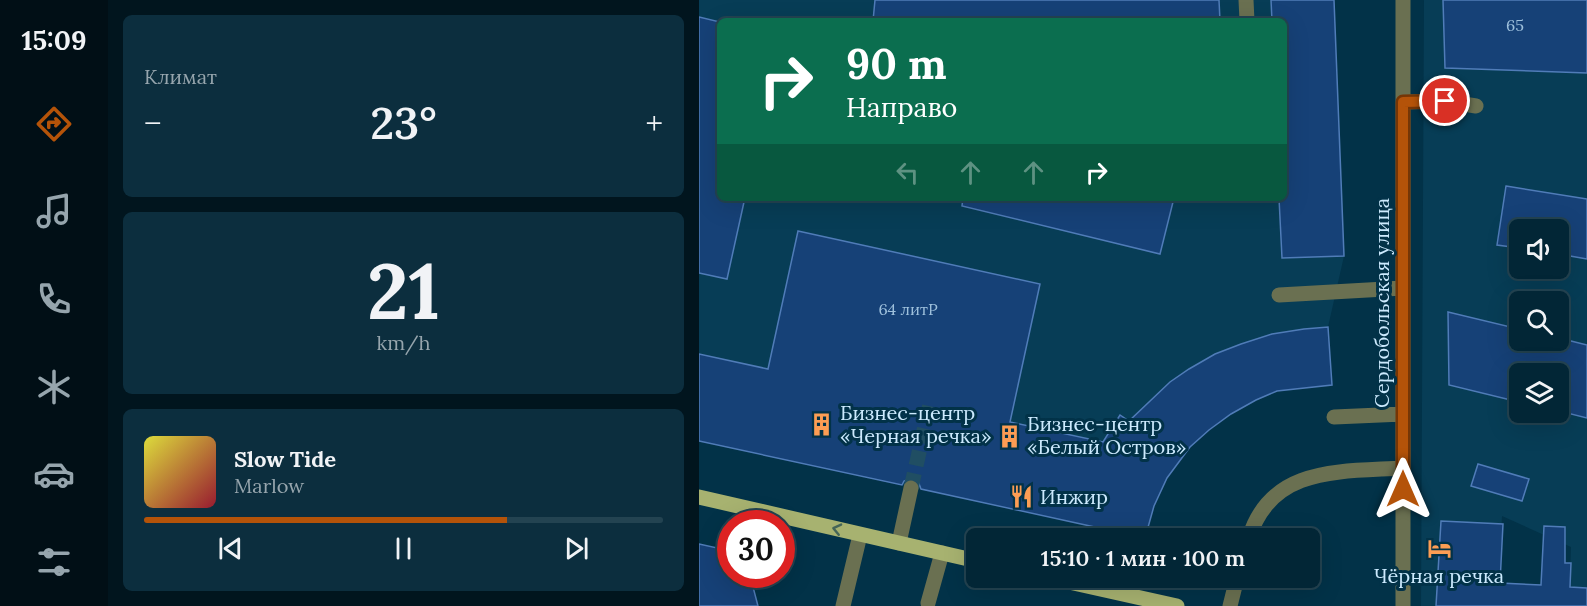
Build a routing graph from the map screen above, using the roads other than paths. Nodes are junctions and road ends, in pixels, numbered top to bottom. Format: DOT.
graph roads {
  1 [pos="1246,0"];
  2 [pos="1403,0"];
  3 [pos="1247,18"];
  4 [pos="1403,102"];
  5 [pos="1476,106"];
  6 [pos="1403,288"];
  7 [pos="1279,295"];
  8 [pos="1403,414"];
  9 [pos="1334,417"];
  10 [pos="1403,468"];
  11 [pos="911,488"];
  12 [pos="699,497"];
  13 [pos="1252,528"];
  14 [pos="860,534"];
  15 [pos="899,543"];
  16 [pos="942,553"];
  17 [pos="966,558"];
  18 [pos="1096,588"];
  19 [pos="1234,588"];
  20 [pos="928,603"];
  21 [pos="843,606"];
  22 [pos="1177,606"];
  23 [pos="1230,606"];
  24 [pos="1403,606"];
  1 -- 3 [label="street"];
  2 -- 4 [label="street, Сердобольская улица"];
  4 -- 5 [label="street"];
  4 -- 6 [label="street, Сердобольская улица"];
  6 -- 7 [label="street"];
  6 -- 8 [label="street, Сердобольская улица"];
  8 -- 9 [label="street"];
  8 -- 10 [label="street, Сердобольская улица"];
  10 -- 13 [label="street"];
  10 -- 24 [label="street, Сердобольская улица"];
  11 -- 15 [label="street"];
  14 -- 12 [label="main road, one-way"];
  14 -- 15 [label="main road"];
  14 -- 21 [label="street"];
  15 -- 16 [label="main road"];
  16 -- 17 [label="main road"];
  16 -- 20 [label="street"];
  18 -- 22 [label="main road"];
  19 -- 23 [label="street"];
}
